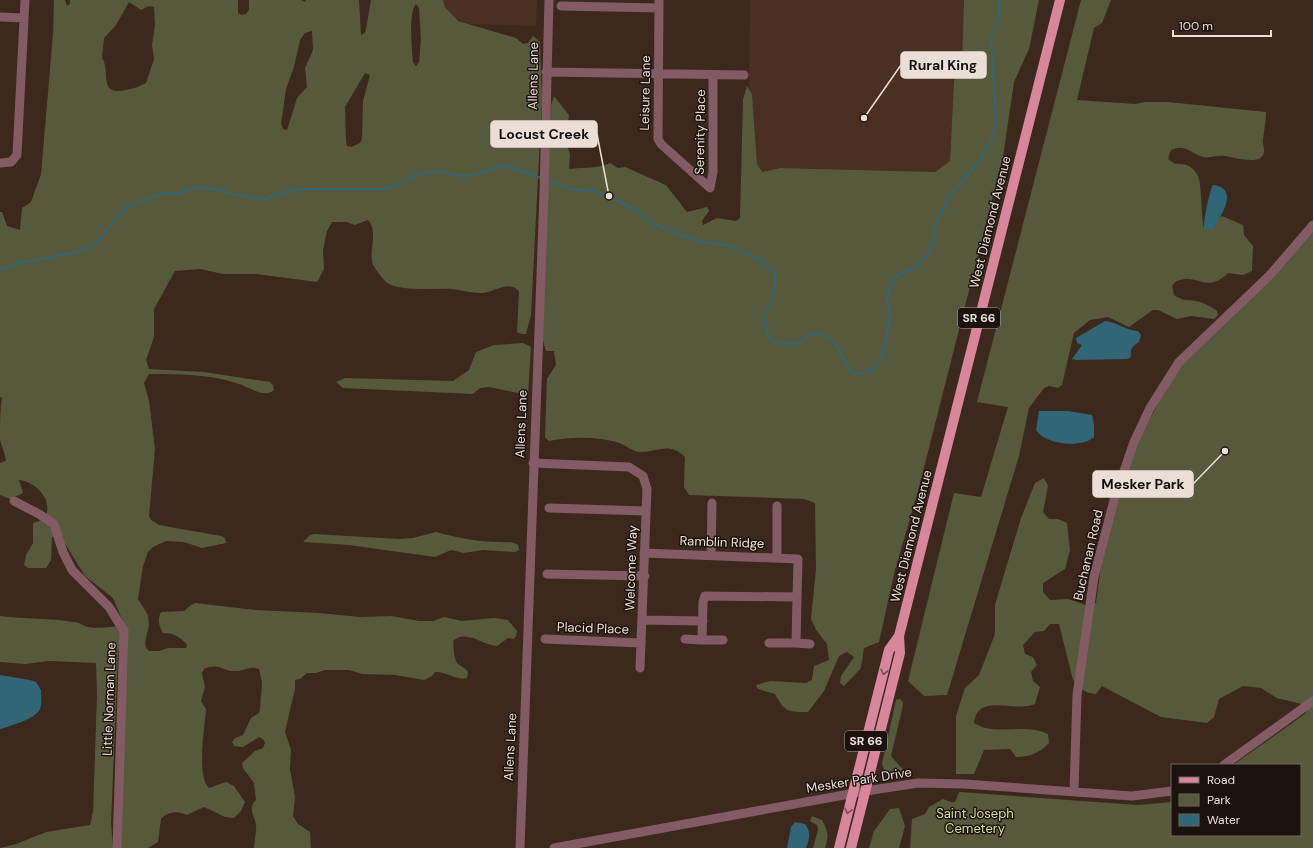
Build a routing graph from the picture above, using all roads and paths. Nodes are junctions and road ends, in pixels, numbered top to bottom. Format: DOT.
graph roads {
  1 [pos="25,0"];
  2 [pos="548,0"];
  3 [pos="1060,0"];
  4 [pos="659,4"];
  5 [pos="561,6"];
  6 [pos="0,17"];
  7 [pos="24,18"];
  8 [pos="546,72"];
  9 [pos="658,74"];
  10 [pos="713,75"];
  11 [pos="744,75"];
  12 [pos="0,163"];
  13 [pos="710,188"];
  14 [pos="1313,225"];
  15 [pos="533,463"];
  16 [pos="14,501"];
  17 [pos="712,503"];
  18 [pos="777,506"];
  19 [pos="549,508"];
  20 [pos="646,511"];
  21 [pos="644,553"];
  22 [pos="711,555"];
  23 [pos="777,557"];
  24 [pos="547,574"];
  25 [pos="645,576"];
  26 [pos="797,597"];
  27 [pos="643,620"];
  28 [pos="703,621"];
  29 [pos="899,636"];
  30 [pos="545,639"];
  31 [pos="685,639"];
  32 [pos="702,640"];
  33 [pos="724,640"];
  34 [pos="641,643"];
  35 [pos="769,643"];
  36 [pos="796,643"];
  37 [pos="810,644"];
  38 [pos="640,668"];
  39 [pos="1313,702"];
  40 [pos="1225,764"];
  41 [pos="866,791"];
  42 [pos="1171,791"];
  43 [pos="1074,792"];
  44 [pos="853,794"];
  45 [pos="117,848"];
  46 [pos="520,848"];
  47 [pos="554,848"];
  48 [pos="839,848"];
  49 [pos="851,848"];
  1 -- 7 [label="street"];
  2 -- 8 [label="street, Allens Lane"];
  3 -- 29 [label="main road, West Diamond Avenue / SR 66"];
  4 -- 5 [label="street"];
  4 -- 9 [label="street, Leisure Lane"];
  6 -- 7 [label="street"];
  7 -- 12 [label="street"];
  8 -- 9 [label="street"];
  8 -- 15 [label="street, Allens Lane"];
  9 -- 10 [label="street"];
  9 -- 13 [label="street, Leisure Lane"];
  10 -- 11 [label="street"];
  10 -- 13 [label="street, Serenity Place"];
  14 -- 43 [label="street, Buchanan Road"];
  15 -- 20 [label="street, Welcome Way"];
  15 -- 46 [label="street, Allens Lane"];
  16 -- 45 [label="street, Little Norman Lane"];
  17 -- 22 [label="street"];
  18 -- 23 [label="street"];
  19 -- 20 [label="street"];
  20 -- 21 [label="street, Welcome Way"];
  21 -- 22 [label="street, Ramblin Ridge"];
  21 -- 25 [label="street, Welcome Way"];
  22 -- 23 [label="street, Ramblin Ridge"];
  23 -- 26 [label="street, Ramblin Ridge"];
  24 -- 25 [label="street"];
  25 -- 27 [label="street, Welcome Way"];
  26 -- 28 [label="street"];
  26 -- 36 [label="street"];
  27 -- 28 [label="street"];
  27 -- 34 [label="street, Welcome Way"];
  28 -- 32 [label="street"];
  29 -- 41 [label="main road, West Diamond Avenue / SR 66"];
  29 -- 44 [label="main road, West Diamond Avenue / SR 66, one-way"];
  30 -- 34 [label="street, Placid Place"];
  31 -- 32 [label="street"];
  32 -- 33 [label="street"];
  34 -- 38 [label="street, Welcome Way"];
  35 -- 36 [label="street"];
  36 -- 37 [label="street"];
  39 -- 40 [label="street"];
  41 -- 43 [label="street, Mesker Park Drive"];
  41 -- 44 [label="street, Mesker Park Drive"];
  41 -- 49 [label="main road, West Diamond Avenue / SR 66"];
  42 -- 43 [label="street, Mesker Park Drive"];
  44 -- 47 [label="street, Mesker Park Drive"];
  44 -- 48 [label="main road, West Diamond Avenue / SR 66, one-way"];
}
